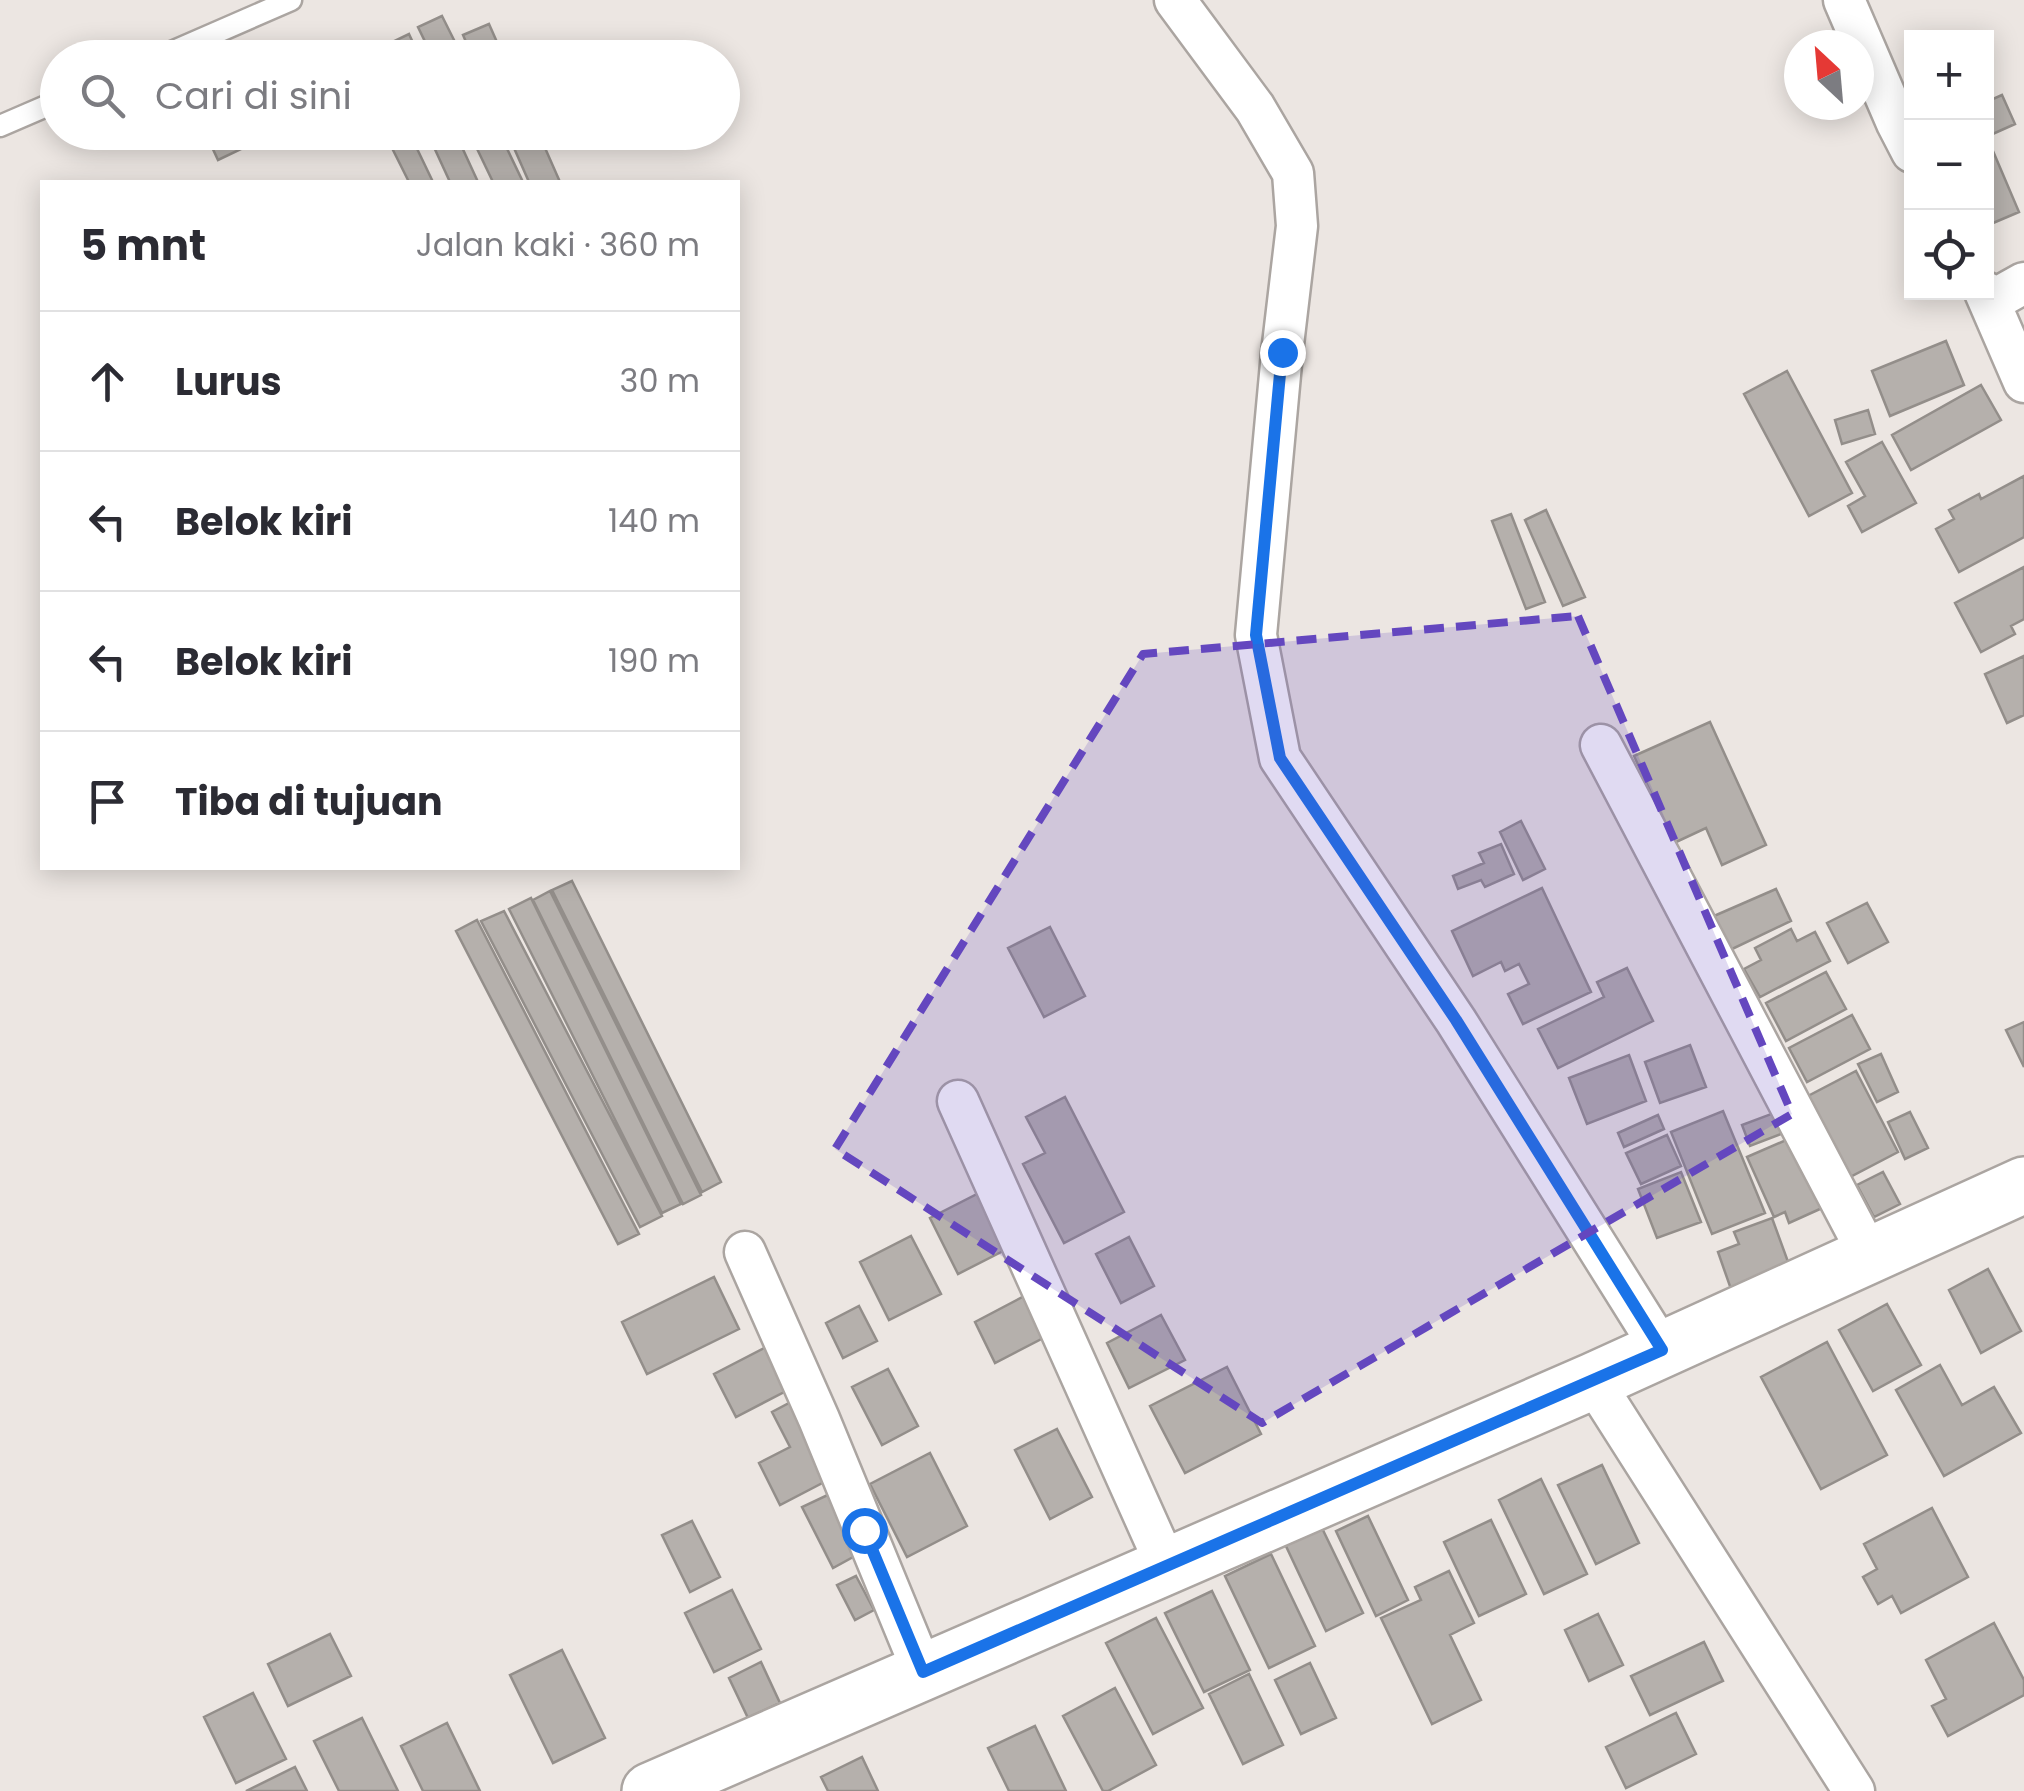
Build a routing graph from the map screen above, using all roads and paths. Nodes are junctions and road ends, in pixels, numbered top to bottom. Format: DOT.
graph roads {
  1 [pos="290,0"];
  2 [pos="1175,0"];
  3 [pos="1844,0"];
  4 [pos="199,40"];
  5 [pos="40,109"];
  6 [pos="0,126"];
  7 [pos="1904,138"];
  8 [pos="2000,292"];
  9 [pos="2024,382"];
  10 [pos="1600,745"];
  11 [pos="958,1101"];
  12 [pos="2024,1185"];
  13 [pos="745,1252"];
  14 [pos="1870,1256"];
  15 [pos="1662,1350"];
  16 [pos="1592,1381"];
  17 [pos="1167,1567"];
  18 [pos="923,1672"];
  19 [pos="650,1791"];
  20 [pos="1854,1791"];
  1 -- 4 [label="lane"];
  2 -- 15 [label="street"];
  3 -- 7 [label="street"];
  5 -- 6 [label="lane"];
  8 -- 9 [label="street"];
  10 -- 14 [label="street"];
  11 -- 17 [label="street"];
  12 -- 14 [label="street"];
  13 -- 18 [label="street"];
  14 -- 15 [label="street"];
  15 -- 16 [label="street"];
  16 -- 17 [label="street"];
  16 -- 20 [label="street"];
  17 -- 18 [label="street"];
  18 -- 19 [label="street"];
}
